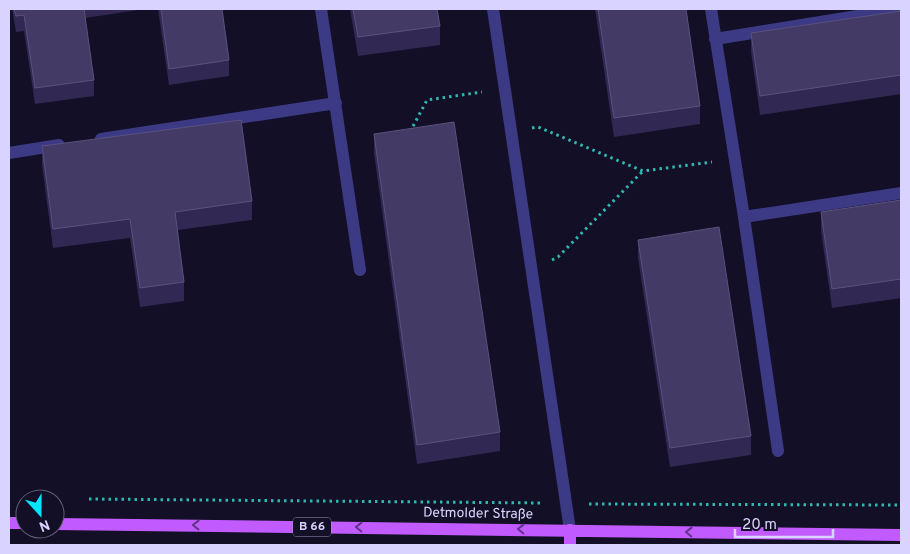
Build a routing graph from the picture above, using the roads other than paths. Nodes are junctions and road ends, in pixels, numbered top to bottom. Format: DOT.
graph roads {
  1 [pos="321,9"];
  2 [pos="493,9"];
  3 [pos="711,9"];
  4 [pos="901,9"];
  5 [pos="715,39"];
  6 [pos="336,103"];
  7 [pos="9,153"];
  8 [pos="901,193"];
  9 [pos="744,217"];
  10 [pos="360,270"];
  11 [pos="778,451"];
  12 [pos="65,524"];
  13 [pos="570,530"];
  14 [pos="901,535"];
  15 [pos="570,545"];
  1 -- 6 [label="lane"];
  2 -- 13 [label="lane"];
  3 -- 5 [label="lane"];
  4 -- 5 [label="lane"];
  5 -- 9 [label="lane"];
  6 -- 7 [label="lane"];
  6 -- 10 [label="lane"];
  8 -- 9 [label="lane"];
  9 -- 11 [label="lane"];
  13 -- 12 [label="main road, Detmolder Straße / B 66, one-way"];
  14 -- 13 [label="main road, Detmolder Straße / B 66, one-way"];
  13 -- 15 [label="main road"];
}
